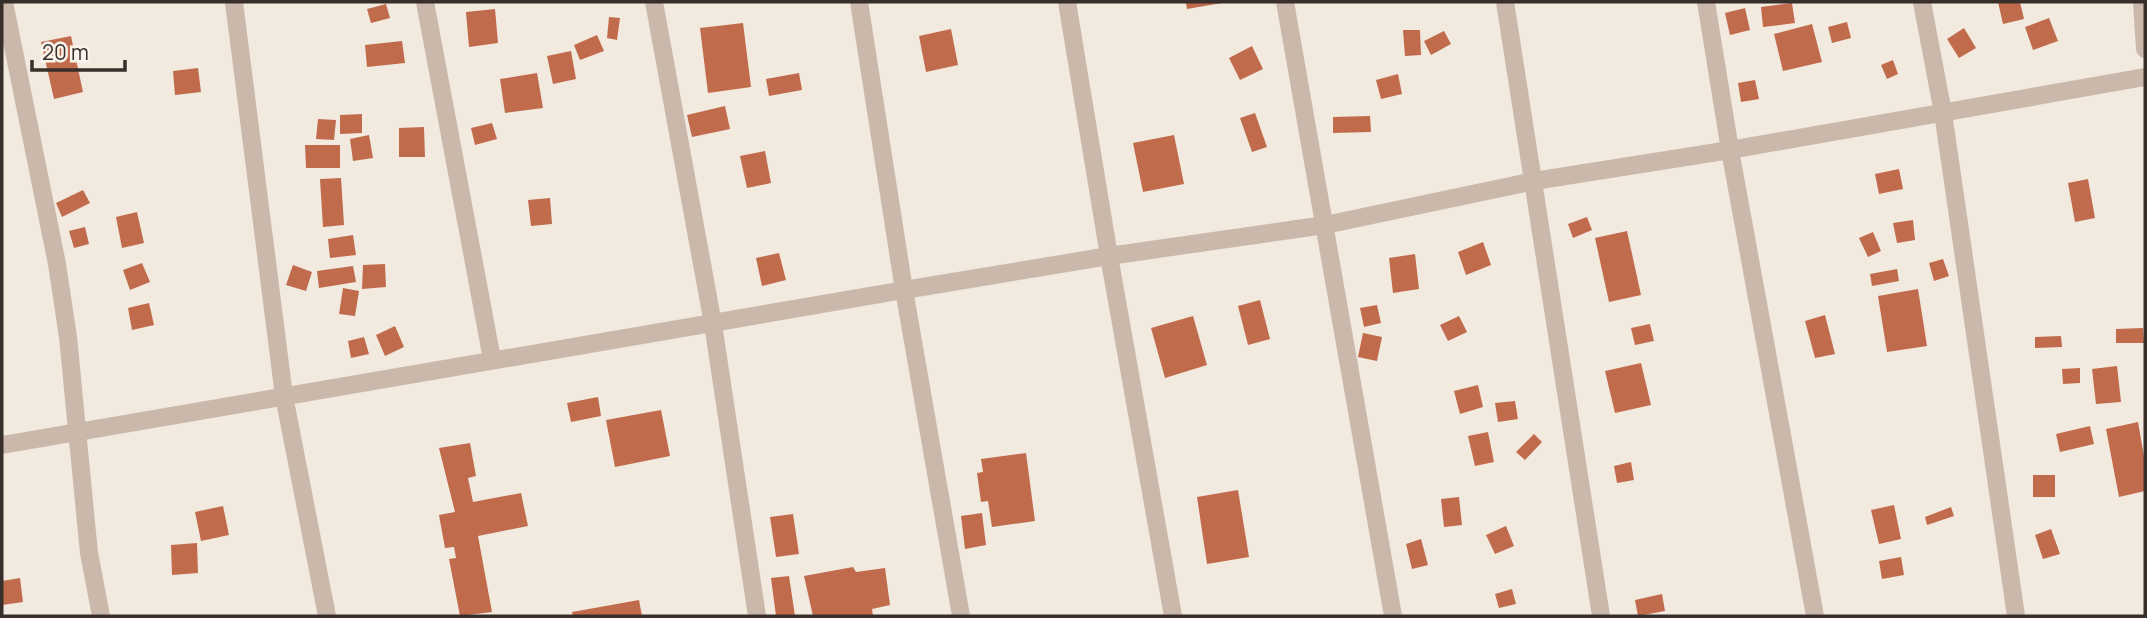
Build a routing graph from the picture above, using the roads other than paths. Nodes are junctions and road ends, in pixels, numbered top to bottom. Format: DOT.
graph roads {
  1 [pos="4,2"];
  2 [pos="233,2"];
  3 [pos="425,2"];
  4 [pos="654,2"];
  5 [pos="859,2"];
  6 [pos="1067,2"];
  7 [pos="1285,2"];
  8 [pos="1505,2"];
  9 [pos="1706,2"];
  10 [pos="1922,2"];
  11 [pos="2142,2"];
  12 [pos="2145,49"];
  13 [pos="2145,78"];
  14 [pos="1943,113"];
  15 [pos="1730,150"];
  16 [pos="1534,181"];
  17 [pos="1325,225"];
  18 [pos="1109,256"];
  19 [pos="904,290"];
  20 [pos="713,324"];
  21 [pos="492,359"];
  22 [pos="284,396"];
  23 [pos="76,432"];
  24 [pos="2,445"];
  25 [pos="101,616"];
  26 [pos="327,616"];
  27 [pos="757,616"];
  28 [pos="961,616"];
  29 [pos="1173,616"];
  30 [pos="1393,616"];
  31 [pos="1601,616"];
  32 [pos="1815,616"];
  33 [pos="2016,616"];
  1 -- 23 [label="street"];
  2 -- 22 [label="street"];
  3 -- 21 [label="street"];
  4 -- 20 [label="street"];
  5 -- 19 [label="street"];
  6 -- 18 [label="street"];
  7 -- 17 [label="street"];
  8 -- 16 [label="street"];
  9 -- 15 [label="street"];
  10 -- 14 [label="street"];
  11 -- 12 [label="street"];
  13 -- 14 [label="street"];
  14 -- 15 [label="street"];
  14 -- 33 [label="street"];
  15 -- 16 [label="street"];
  15 -- 32 [label="street"];
  16 -- 17 [label="street"];
  16 -- 31 [label="street"];
  17 -- 18 [label="street"];
  17 -- 30 [label="street"];
  18 -- 19 [label="street"];
  18 -- 29 [label="street"];
  19 -- 20 [label="street"];
  19 -- 28 [label="street"];
  20 -- 21 [label="street"];
  20 -- 27 [label="street"];
  21 -- 22 [label="street"];
  22 -- 23 [label="street"];
  22 -- 26 [label="street"];
  23 -- 24 [label="street"];
  23 -- 25 [label="street"];
}
